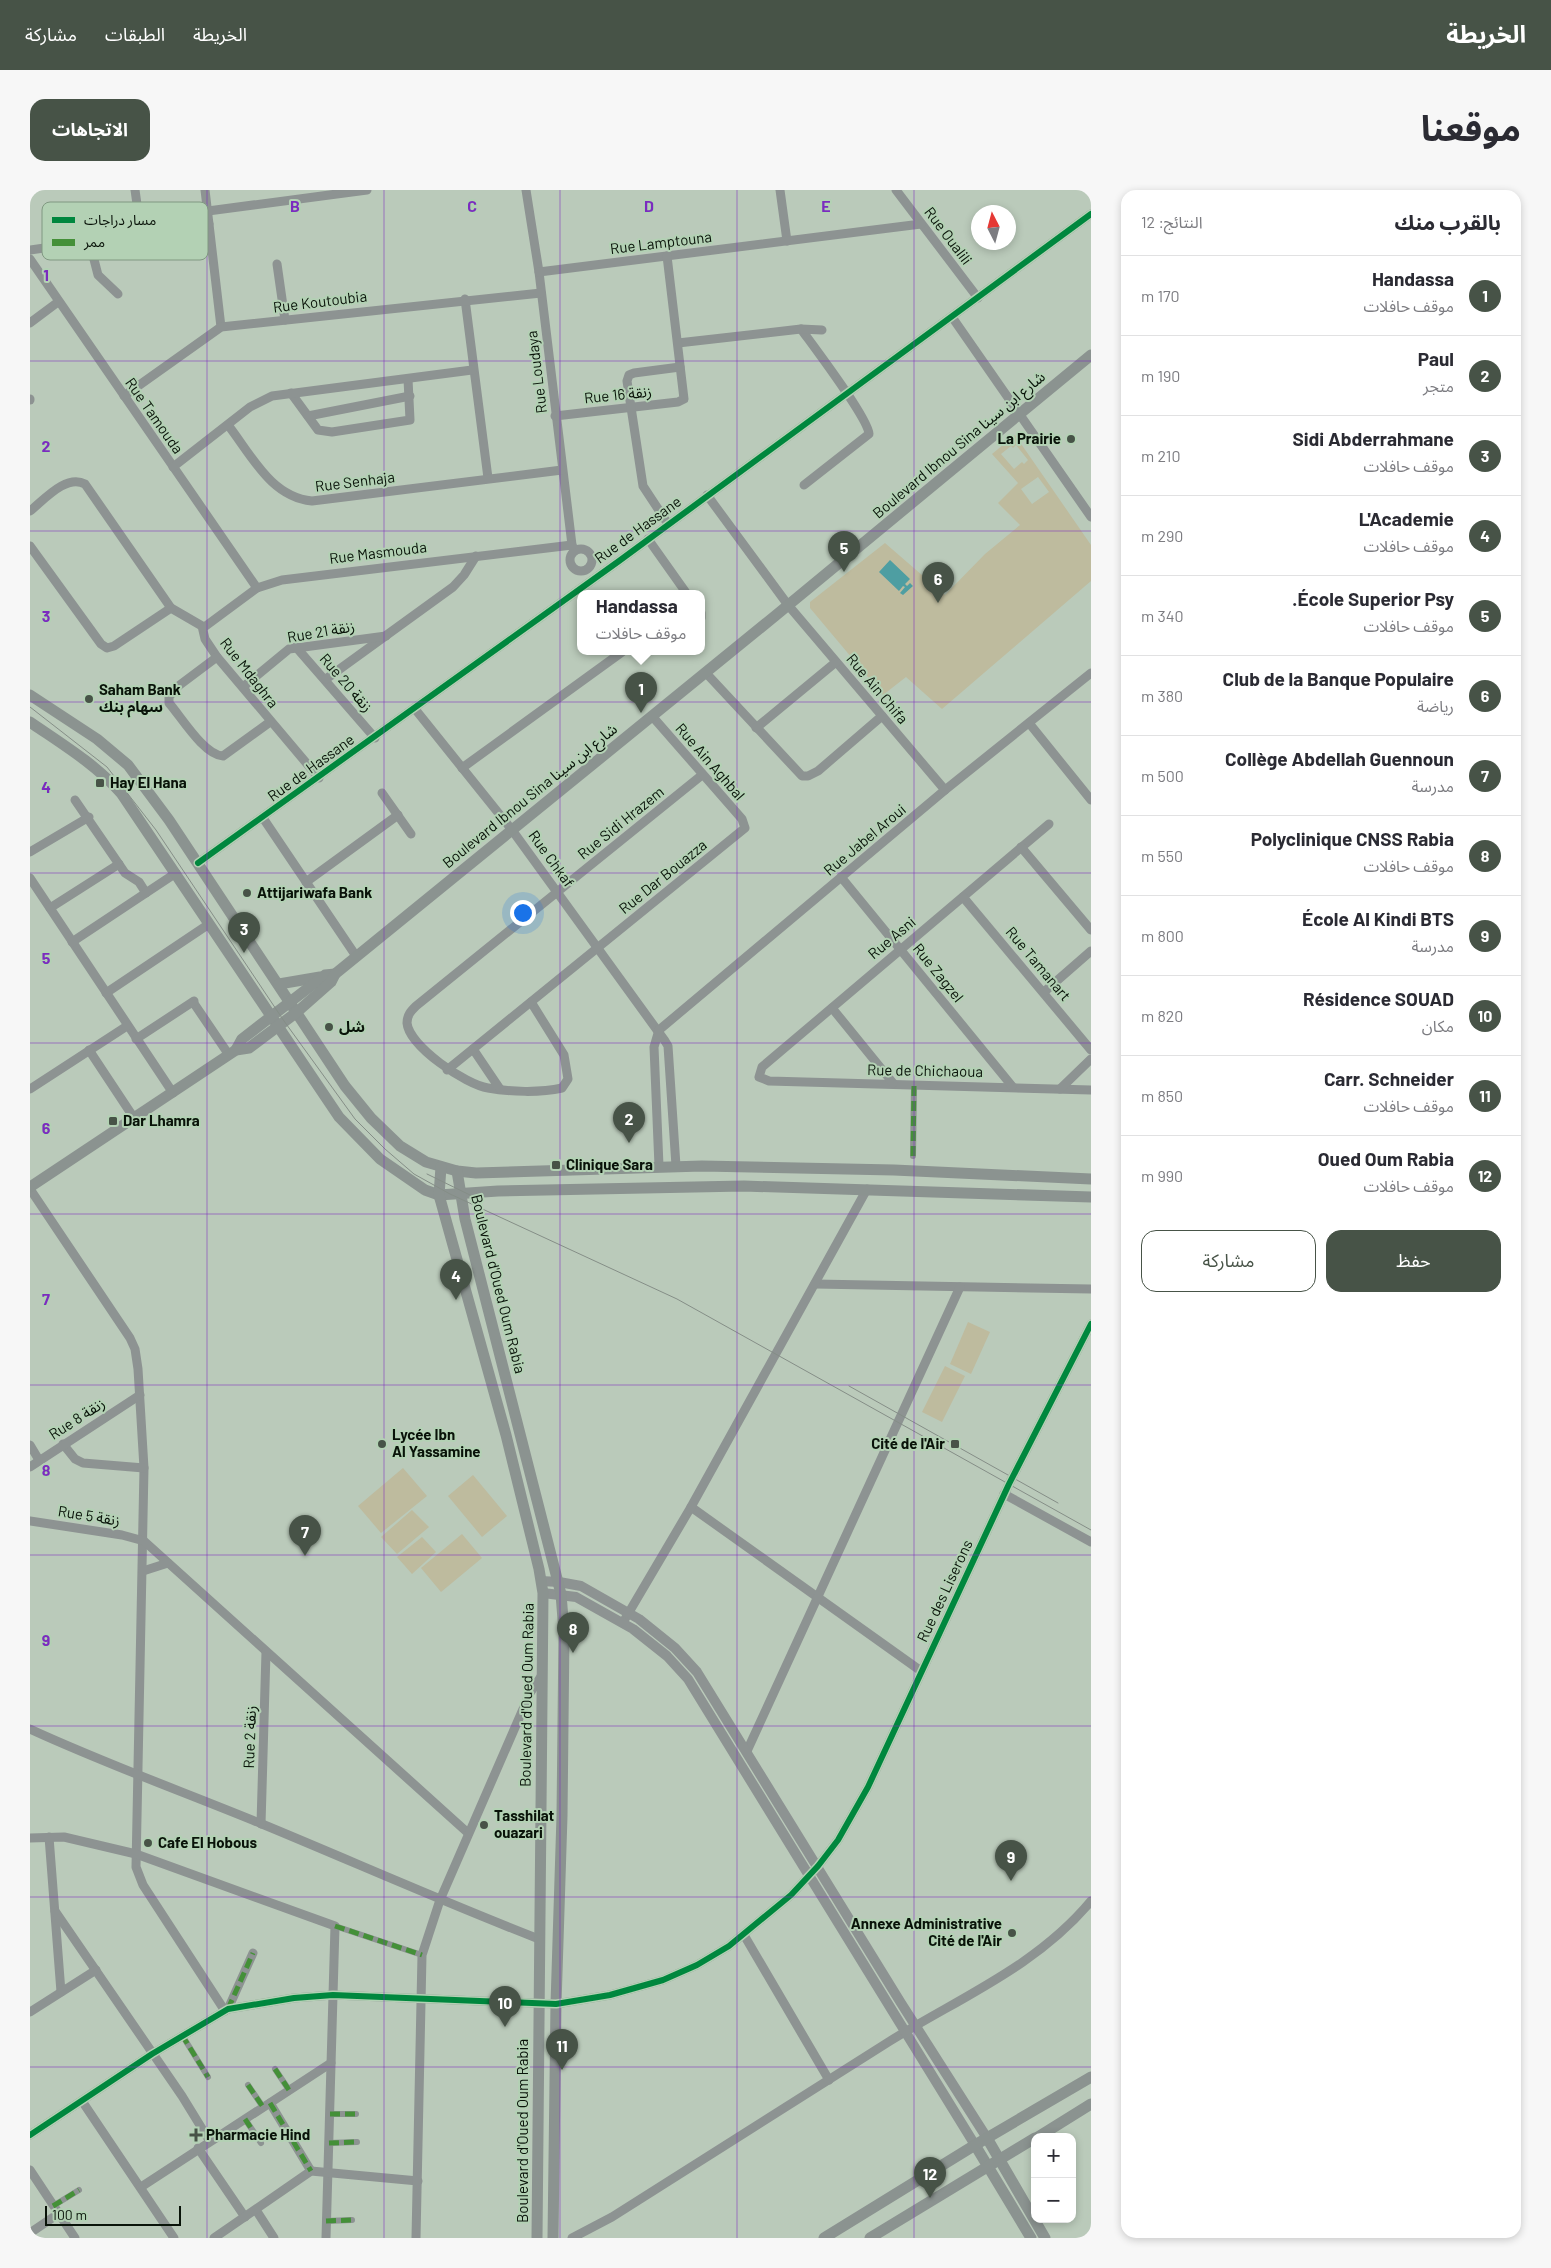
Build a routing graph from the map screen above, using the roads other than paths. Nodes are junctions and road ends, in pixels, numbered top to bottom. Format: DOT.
graph roads {
  1 [pos="367,190"];
  2 [pos="526,190"];
  3 [pos="780,190"];
  4 [pos="896,190"];
  5 [pos="289,195"];
  6 [pos="208,211"];
  7 [pos="1091,214"];
  8 [pos="209,224"];
  9 [pos="921,224"];
  10 [pos="787,241"];
  11 [pos="667,256"];
  12 [pos="30,259"];
  13 [pos="94,260"];
  14 [pos="277,264"];
  15 [pos="539,272"];
  16 [pos="541,293"];
  17 [pos="118,294"];
  18 [pos="978,298"];
  19 [pos="465,300"];
  20 [pos="58,302"];
  21 [pos="952,317"];
  22 [pos="285,320"];
  23 [pos="30,323"];
  24 [pos="221,328"];
  25 [pos="801,329"];
  26 [pos="822,330"];
  27 [pos="678,343"];
  28 [pos="1091,355"];
  29 [pos="680,367"];
  30 [pos="472,370"];
  31 [pos="408,379"];
  32 [pos="291,393"];
  33 [pos="847,394"];
  34 [pos="124,396"];
  35 [pos="410,396"];
  36 [pos="631,408"];
  37 [pos="1020,414"];
  38 [pos="308,416"];
  39 [pos="555,416"];
  40 [pos="228,425"];
  41 [pos="173,467"];
  42 [pos="562,470"];
  43 [pos="488,478"];
  44 [pos="804,485"];
  45 [pos="707,495"];
  46 [pos="30,511"];
  47 [pos="1091,517"];
  48 [pos="668,524"];
  49 [pos="648,539"];
  50 [pos="30,546"];
  51 [pos="573,548"];
  52 [pos="476,556"];
  53 [pos="587,569"];
  54 [pos="594,578"];
  55 [pos="257,588"];
  56 [pos="577,590"];
  57 [pos="577,590"];
  58 [pos="684,590"];
  59 [pos="788,605"];
  60 [pos="170,608"];
  61 [pos="202,628"];
  62 [pos="386,636"];
  63 [pos="296,647"];
  64 [pos="618,655"];
  65 [pos="217,657"];
  66 [pos="836,662"];
  67 [pos="706,673"];
  68 [pos="1090,675"];
  69 [pos="326,679"];
  70 [pos="243,687"];
  71 [pos="31,697"];
  72 [pos="415,709"];
  73 [pos="652,716"];
  74 [pos="882,716"];
  75 [pos="30,722"];
  76 [pos="270,722"];
  77 [pos="1029,723"];
  78 [pos="756,728"];
  79 [pos="375,738"];
  80 [pos="462,768"];
  81 [pos="702,775"];
  82 [pos="319,778"];
  83 [pos="945,790"];
  84 [pos="382,793"];
  85 [pos="75,800"];
  86 [pos="1091,800"];
  87 [pos="398,815"];
  88 [pos="89,817"];
  89 [pos="263,818"];
  90 [pos="1049,824"];
  91 [pos="745,828"];
  92 [pos="512,830"];
  93 [pos="411,834"];
  94 [pos="1021,847"];
  95 [pos="30,852"];
  96 [pos="119,864"];
  97 [pos="198,864"];
  98 [pos="176,873"];
  99 [pos="841,877"];
  100 [pos="306,882"];
  101 [pos="31,884"];
  102 [pos="558,892"];
  103 [pos="146,893"];
  104 [pos="962,897"];
  105 [pos="50,908"];
  106 [pos="208,924"];
  107 [pos="1091,930"];
  108 [pos="72,942"];
  109 [pos="598,948"];
  110 [pos="901,949"];
  111 [pos="1091,951"];
  112 [pos="356,956"];
  113 [pos="335,974"];
  114 [pos="322,977"];
  115 [pos="279,984"];
  116 [pos="1044,992"];
  117 [pos="106,993"];
  118 [pos="531,1002"];
  119 [pos="294,1007"];
  120 [pos="832,1008"];
  121 [pos="275,1021"];
  122 [pos="127,1026"];
  123 [pos="659,1030"];
  124 [pos="136,1039"];
  125 [pos="473,1049"];
  126 [pos="89,1050"];
  127 [pos="1091,1050"];
  128 [pos="233,1053"];
  129 [pos="1091,1059"];
  130 [pos="447,1070"];
  131 [pos="759,1077"];
  132 [pos="893,1083"];
  133 [pos="914,1085"];
  134 [pos="1012,1086"];
  135 [pos="30,1089"];
  136 [pos="500,1089"];
  137 [pos="1060,1089"];
  138 [pos="1091,1090"];
  139 [pos="172,1093"];
  140 [pos="134,1118"];
  141 [pos="913,1156"];
  142 [pos="659,1166"];
  143 [pos="676,1166"];
  144 [pos="441,1167"];
  145 [pos="457,1171"];
  146 [pos="1091,1179"];
  147 [pos="30,1188"];
  148 [pos="867,1189"];
  149 [pos="459,1193"];
  150 [pos="439,1195"];
  151 [pos="1091,1197"];
  152 [pos="815,1284"];
  153 [pos="960,1287"];
  154 [pos="1091,1289"];
  155 [pos="1091,1324"];
  156 [pos="140,1395"];
  157 [pos="63,1444"];
  158 [pos="30,1445"];
  159 [pos="39,1460"];
  160 [pos="30,1467"];
  161 [pos="144,1468"];
  162 [pos="1004,1494"];
  163 [pos="691,1507"];
  164 [pos="30,1521"];
  165 [pos="144,1541"];
  166 [pos="1091,1542"];
  167 [pos="168,1563"];
  168 [pos="143,1571"];
  169 [pos="542,1581"];
  170 [pos="559,1582"];
  171 [pos="543,1594"];
  172 [pos="562,1594"];
  173 [pos="818,1597"];
  174 [pos="628,1613"];
  175 [pos="623,1623"];
  176 [pos="266,1652"];
  177 [pos="921,1671"];
  178 [pos="542,1676"];
  179 [pos="30,1729"];
  180 [pos="747,1751"];
  181 [pos="137,1775"];
  182 [pos="261,1824"];
  183 [pos="468,1833"];
  184 [pos="49,1837"];
  185 [pos="30,1838"];
  186 [pos="136,1854"];
  187 [pos="818,1866"];
  188 [pos="810,1876"];
  189 [pos="440,1900"];
  190 [pos="1091,1901"];
  191 [pos="55,1911"];
  192 [pos="335,1926"];
  193 [pos="744,1935"];
  194 [pos="539,1939"];
  195 [pos="252,1953"];
  196 [pos="422,1955"];
  197 [pos="96,1970"];
  198 [pos="61,1992"];
  199 [pos="333,1995"];
  200 [pos="420,1999"];
  201 [pos="538,2004"];
  202 [pos="556,2004"];
  203 [pos="226,2010"];
  204 [pos="30,2012"];
  205 [pos="915,2026"];
  206 [pos="906,2032"];
  207 [pos="182,2035"];
  208 [pos="152,2054"];
  209 [pos="330,2063"];
  210 [pos="275,2069"];
  211 [pos="208,2077"];
  212 [pos="1091,2077"];
  213 [pos="829,2080"];
  214 [pos="248,2085"];
  215 [pos="289,2090"];
  216 [pos="82,2102"];
  217 [pos="1091,2104"];
  218 [pos="266,2105"];
  219 [pos="330,2114"];
  220 [pos="356,2114"];
  221 [pos="245,2119"];
  222 [pos="1044,2133"];
  223 [pos="30,2135"];
  224 [pos="987,2138"];
  225 [pos="210,2140"];
  226 [pos="1031,2141"];
  227 [pos="357,2142"];
  228 [pos="261,2143"];
  229 [pos="329,2143"];
  230 [pos="975,2145"];
  231 [pos="198,2148"];
  232 [pos="1000,2160"];
  233 [pos="988,2167"];
  234 [pos="30,2170"];
  235 [pos="311,2171"];
  236 [pos="328,2171"];
  237 [pos="418,2181"];
  238 [pos="141,2187"];
  239 [pos="79,2190"];
  240 [pos="55,2210"];
  241 [pos="256,2210"];
  242 [pos="245,2217"];
  243 [pos="352,2220"];
  244 [pos="326,2221"];
  245 [pos="30,2233"];
  246 [pos="75,2238"];
  247 [pos="174,2238"];
  248 [pos="214,2238"];
  249 [pos="274,2238"];
  250 [pos="326,2238"];
  251 [pos="416,2238"];
  252 [pos="537,2238"];
  253 [pos="553,2238"];
  254 [pos="572,2238"];
  255 [pos="824,2238"];
  256 [pos="870,2238"];
  257 [pos="1031,2238"];
  258 [pos="1045,2238"];
  1 -- 5 [label="street"];
  2 -- 15 [label="street, Rue Loudaya"];
  3 -- 10 [label="street"];
  4 -- 9 [label="street, Rue Oualili"];
  5 -- 6 [label="street"];
  6 -- 8 [label="street"];
  7 -- 18 [label="street, Rue de Hassane"];
  8 -- 24 [label="street"];
  9 -- 10 [label="street, Rue Lamptouna"];
  9 -- 18 [label="street, Rue Oualili"];
  10 -- 11 [label="street, Rue Lamptouna"];
  11 -- 15 [label="street, Rue Lamptouna"];
  11 -- 27 [label="street"];
  12 -- 20 [label="street, Rue Tamouda"];
  13 -- 17 [label="street"];
  14 -- 22 [label="street"];
  15 -- 16 [label="street, Rue Loudaya"];
  16 -- 19 [label="street, Rue Koutoubia"];
  16 -- 39 [label="street, Rue Loudaya"];
  18 -- 21 [label="street, Rue de Hassane"];
  19 -- 22 [label="street, Rue Koutoubia"];
  19 -- 30 [label="street"];
  20 -- 23 [label="street"];
  20 -- 34 [label="street, Rue Tamouda"];
  21 -- 33 [label="street, Rue de Hassane"];
  21 -- 37 [label="street"];
  22 -- 24 [label="street, Rue Koutoubia"];
  24 -- 34 [label="street, Rue Koutoubia"];
  25 -- 26 [label="street"];
  25 -- 27 [label="street"];
  25 -- 33 [label="street"];
  27 -- 29 [label="street"];
  28 -- 37 [label="main road, Boulevard Ibnou Sina شارع ابن سينا"];
  29 -- 36 [label="street"];
  29 -- 36 [label="street, Rue 16 زنقة"];
  30 -- 31 [label="street"];
  30 -- 43 [label="street"];
  31 -- 32 [label="street"];
  31 -- 35 [label="street"];
  32 -- 38 [label="street"];
  32 -- 40 [label="street"];
  33 -- 44 [label="street"];
  33 -- 45 [label="street, Rue de Hassane"];
  34 -- 41 [label="street, Rue Tamouda"];
  35 -- 38 [label="street"];
  35 -- 38 [label="street"];
  36 -- 39 [label="street, Rue 16 زنقة"];
  36 -- 48 [label="street"];
  37 -- 47 [label="street"];
  37 -- 59 [label="main road, Boulevard Ibnou Sina شارع ابن سينا"];
  39 -- 42 [label="street, Rue Loudaya"];
  40 -- 41 [label="street"];
  40 -- 43 [label="street, Rue Senhaja"];
  41 -- 55 [label="street, Rue Tamouda"];
  42 -- 43 [label="street, Rue Senhaja"];
  42 -- 51 [label="street, Rue Loudaya"];
  45 -- 48 [label="street, Rue de Hassane"];
  45 -- 59 [label="street, Rue Ain Chifa"];
  46 -- 60 [label="street"];
  48 -- 49 [label="street, Rue de Hassane"];
  49 -- 54 [label="street, Rue de Hassane"];
  49 -- 58 [label="street"];
  50 -- 60 [label="street"];
  51 -- 52 [label="street, Rue Masmouda"];
  51 -- 53 [label="street"];
  51 -- 53 [label="street"];
  52 -- 55 [label="street, Rue Masmouda"];
  52 -- 62 [label="street"];
  53 -- 54 [label="street"];
  54 -- 56 [label="street, Rue de Hassane"];
  55 -- 61 [label="street, Rue Masmouda"];
  57 -- 72 [label="street, Rue de Hassane"];
  59 -- 66 [label="street, Rue Ain Chifa"];
  59 -- 67 [label="main road, Boulevard Ibnou Sina شارع ابن سينا"];
  60 -- 61 [label="street, Rue Mdaghra"];
  61 -- 65 [label="street, Rue Mdaghra"];
  62 -- 63 [label="street, Rue 21 زنقة"];
  62 -- 69 [label="street"];
  63 -- 69 [label="street, Rue 20 زنقة"];
  63 -- 70 [label="street, Rue 21 زنقة"];
  64 -- 80 [label="street"];
  65 -- 70 [label="street, Rue Mdaghra"];
  65 -- 76 [label="street"];
  66 -- 74 [label="street, Rue Ain Chifa"];
  66 -- 78 [label="street"];
  67 -- 73 [label="main road, Boulevard Ibnou Sina شارع ابن سينا"];
  67 -- 78 [label="street"];
  68 -- 77 [label="street, Rue Jabel Aroui"];
  69 -- 79 [label="street, Rue 20 زنقة"];
  70 -- 76 [label="street, Rue Mdaghra"];
  71 -- 97 [label="main road"];
  72 -- 79 [label="street, Rue de Hassane"];
  72 -- 80 [label="street, Rue Chkaf"];
  73 -- 81 [label="street, Rue Ain Aghbal"];
  73 -- 92 [label="main road, Boulevard Ibnou Sina شارع ابن سينا"];
  74 -- 78 [label="street"];
  74 -- 83 [label="street, Rue Ain Chifa"];
  75 -- 98 [label="main road"];
  76 -- 82 [label="street, Rue Mdaghra"];
  77 -- 83 [label="street, Rue Jabel Aroui"];
  77 -- 86 [label="street"];
  79 -- 82 [label="street, Rue de Hassane"];
  80 -- 92 [label="street, Rue Chkaf"];
  81 -- 91 [label="street, Rue Ain Aghbal"];
  81 -- 102 [label="street, Rue Sidi Hrazem"];
  82 -- 89 [label="street, Rue de Hassane"];
  83 -- 99 [label="street, Rue Jabel Aroui"];
  84 -- 87 [label="street"];
  85 -- 88 [label="street"];
  87 -- 93 [label="street"];
  87 -- 100 [label="street"];
  88 -- 95 [label="street"];
  88 -- 96 [label="street"];
  89 -- 97 [label="street, Rue de Hassane"];
  89 -- 100 [label="street"];
  90 -- 94 [label="street, Rue Asni"];
  91 -- 109 [label="street, Rue Dar Bouazza"];
  92 -- 102 [label="street, Rue Chkaf"];
  92 -- 112 [label="main road, Boulevard Ibnou Sina شارع ابن سينا"];
  94 -- 104 [label="street, Rue Asni"];
  94 -- 107 [label="street"];
  96 -- 103 [label="street"];
  96 -- 105 [label="street"];
  97 -- 115 [label="main road"];
  98 -- 103 [label="street"];
  98 -- 106 [label="main road"];
  99 -- 110 [label="street, Rue Zagzel"];
  99 -- 123 [label="street, Rue Jabel Aroui"];
  100 -- 112 [label="street"];
  101 -- 105 [label="street"];
  102 -- 109 [label="street, Rue Chkaf"];
  102 -- 130 [label="street, Rue Sidi Hrazem"];
  103 -- 108 [label="street"];
  104 -- 110 [label="street, Rue Asni"];
  104 -- 116 [label="street, Rue Tamanart"];
  105 -- 108 [label="street"];
  106 -- 117 [label="street"];
  106 -- 121 [label="main road"];
  108 -- 117 [label="street"];
  109 -- 118 [label="street, Rue Dar Bouazza"];
  109 -- 123 [label="street, Rue Chkaf"];
  110 -- 120 [label="street, Rue Asni"];
  110 -- 134 [label="street, Rue Zagzel"];
  111 -- 116 [label="street"];
  112 -- 113 [label="main road, Boulevard Ibnou Sina شارع ابن سينا"];
  113 -- 114 [label="main road, Boulevard Ibnou Sina شارع ابن سينا"];
  113 -- 119 [label="main road, Boulevard Ibnou Sina شارع ابن سينا"];
  114 -- 115 [label="main road"];
  114 -- 119 [label="main road, Boulevard Ibnou Sina شارع ابن سينا"];
  115 -- 119 [label="main road"];
  116 -- 127 [label="street, Rue Tamanart"];
  117 -- 122 [label="street"];
  118 -- 125 [label="street, Rue Dar Bouazza"];
  118 -- 136 [label="street"];
  119 -- 121 [label="main road, Boulevard Ibnou Sina شارع ابن سينا"];
  119 -- 144 [label="main road"];
  120 -- 131 [label="street, Rue Asni"];
  120 -- 132 [label="street"];
  121 -- 128 [label="main road, Boulevard Ibnou Sina شارع ابن سينا"];
  121 -- 150 [label="main road"];
  122 -- 124 [label="street"];
  122 -- 126 [label="street"];
  123 -- 142 [label="street"];
  123 -- 143 [label="street, Rue Chkaf"];
  124 -- 128 [label="street"];
  124 -- 139 [label="street"];
  125 -- 130 [label="street, Rue Dar Bouazza"];
  125 -- 136 [label="street"];
  126 -- 135 [label="street"];
  126 -- 140 [label="street"];
  128 -- 139 [label="main road, Boulevard Ibnou Sina شارع ابن سينا"];
  129 -- 137 [label="street"];
  130 -- 136 [label="street"];
  131 -- 132 [label="street, Rue de Chichaoua"];
  132 -- 133 [label="street, Rue de Chichaoua"];
  133 -- 134 [label="street, Rue de Chichaoua"];
  133 -- 141 [label="street"];
  134 -- 137 [label="street, Rue de Chichaoua"];
  137 -- 138 [label="street, Rue de Chichaoua"];
  139 -- 140 [label="main road, Boulevard Ibnou Sina شارع ابن سينا"];
  140 -- 147 [label="main road, Boulevard Ibnou Sina شارع ابن سينا"];
  142 -- 143 [label="main road"];
  142 -- 145 [label="main road"];
  143 -- 146 [label="main road"];
  144 -- 145 [label="main road"];
  144 -- 150 [label="main road, Boulevard d'Oued Oum Rabia"];
  145 -- 149 [label="main road, Boulevard d'Oued Oum Rabia"];
  147 -- 156 [label="street"];
  148 -- 149 [label="main road"];
  148 -- 151 [label="main road"];
  148 -- 152 [label="street"];
  149 -- 150 [label="main road"];
  149 -- 170 [label="main road, Boulevard d'Oued Oum Rabia"];
  150 -- 169 [label="main road, Boulevard d'Oued Oum Rabia"];
  152 -- 153 [label="street"];
  152 -- 163 [label="street"];
  153 -- 154 [label="street"];
  153 -- 173 [label="street"];
  155 -- 162 [label="street, Rue des Liserons"];
  156 -- 157 [label="street, Rue 8 زنقة"];
  156 -- 161 [label="street"];
  157 -- 159 [label="street, Rue 8 زنقة"];
  157 -- 161 [label="street"];
  158 -- 159 [label="street"];
  159 -- 160 [label="street, Rue 8 زنقة"];
  161 -- 165 [label="street"];
  162 -- 166 [label="street"];
  162 -- 177 [label="street, Rue des Liserons"];
  163 -- 173 [label="street"];
  163 -- 174 [label="street"];
  164 -- 165 [label="street, Rue 5 زنقة"];
  165 -- 167 [label="street"];
  165 -- 168 [label="street"];
  167 -- 168 [label="street"];
  167 -- 176 [label="street"];
  168 -- 181 [label="street"];
  169 -- 170 [label="street"];
  169 -- 171 [label="main road, Boulevard d'Oued Oum Rabia"];
  170 -- 172 [label="main road, Boulevard d'Oued Oum Rabia"];
  170 -- 174 [label="street"];
  171 -- 172 [label="street"];
  171 -- 178 [label="main road, Boulevard d'Oued Oum Rabia"];
  172 -- 175 [label="street"];
  172 -- 202 [label="main road, Boulevard d'Oued Oum Rabia"];
  173 -- 177 [label="street"];
  173 -- 180 [label="street"];
  174 -- 175 [label="street"];
  174 -- 180 [label="street"];
  175 -- 188 [label="street"];
  176 -- 182 [label="street, Rue 2 زنقة"];
  176 -- 183 [label="street"];
  177 -- 187 [label="street, Rue des Liserons"];
  178 -- 183 [label="street"];
  178 -- 194 [label="main road, Boulevard d'Oued Oum Rabia"];
  179 -- 181 [label="street"];
  180 -- 187 [label="street"];
  181 -- 182 [label="street"];
  181 -- 186 [label="street"];
  182 -- 189 [label="street"];
  183 -- 189 [label="street"];
  184 -- 185 [label="street"];
  184 -- 186 [label="street"];
  184 -- 191 [label="street"];
  186 -- 192 [label="street"];
  186 -- 203 [label="street"];
  187 -- 188 [label="street, Rue des Liserons"];
  187 -- 205 [label="street"];
  188 -- 193 [label="street, Rue des Liserons"];
  188 -- 206 [label="street"];
  189 -- 194 [label="street"];
  189 -- 196 [label="street"];
  190 -- 205 [label="street"];
  191 -- 197 [label="street"];
  191 -- 198 [label="street"];
  192 -- 196 [label="street"];
  192 -- 199 [label="street"];
  193 -- 202 [label="street, Rue des Liserons"];
  193 -- 213 [label="street"];
  194 -- 201 [label="main road, Boulevard d'Oued Oum Rabia"];
  195 -- 203 [label="street"];
  196 -- 200 [label="street"];
  197 -- 198 [label="street"];
  197 -- 208 [label="street"];
  198 -- 204 [label="street"];
  199 -- 200 [label="street, Rue des Liserons"];
  199 -- 203 [label="street, Rue des Liserons"];
  199 -- 209 [label="street"];
  200 -- 201 [label="street, Rue des Liserons"];
  200 -- 237 [label="street"];
  201 -- 202 [label="street, Rue des Liserons"];
  201 -- 252 [label="main road, Boulevard d'Oued Oum Rabia"];
  202 -- 253 [label="main road, Boulevard d'Oued Oum Rabia"];
  203 -- 207 [label="street"];
  205 -- 206 [label="street"];
  205 -- 224 [label="street"];
  206 -- 213 [label="street"];
  206 -- 230 [label="street"];
  207 -- 208 [label="street"];
  207 -- 211 [label="street"];
  208 -- 216 [label="street"];
  208 -- 225 [label="street"];
  209 -- 215 [label="street"];
  209 -- 219 [label="street"];
  210 -- 215 [label="street"];
  212 -- 224 [label="main road"];
  213 -- 254 [label="street"];
  214 -- 218 [label="street"];
  215 -- 218 [label="street"];
  216 -- 223 [label="street"];
  216 -- 238 [label="street"];
  217 -- 222 [label="main road"];
  218 -- 221 [label="street"];
  218 -- 235 [label="street"];
  219 -- 220 [label="street"];
  219 -- 229 [label="street"];
  221 -- 225 [label="street"];
  221 -- 228 [label="street"];
  224 -- 230 [label="main road"];
  224 -- 232 [label="main road"];
  225 -- 231 [label="street"];
  226 -- 232 [label="main road"];
  227 -- 229 [label="street"];
  229 -- 236 [label="street"];
  230 -- 233 [label="main road"];
  230 -- 255 [label="main road"];
  231 -- 238 [label="street"];
  231 -- 242 [label="street"];
  232 -- 233 [label="main road"];
  232 -- 258 [label="main road"];
  233 -- 256 [label="main road"];
  233 -- 257 [label="main road"];
  234 -- 240 [label="street"];
  235 -- 236 [label="street"];
  235 -- 241 [label="street"];
  236 -- 237 [label="street"];
  236 -- 244 [label="street"];
  237 -- 251 [label="street"];
  238 -- 247 [label="street"];
  239 -- 240 [label="street"];
  240 -- 245 [label="street"];
  240 -- 246 [label="street"];
  241 -- 242 [label="street"];
  241 -- 249 [label="street"];
  242 -- 248 [label="street"];
  243 -- 244 [label="street"];
  244 -- 250 [label="street"];
}
